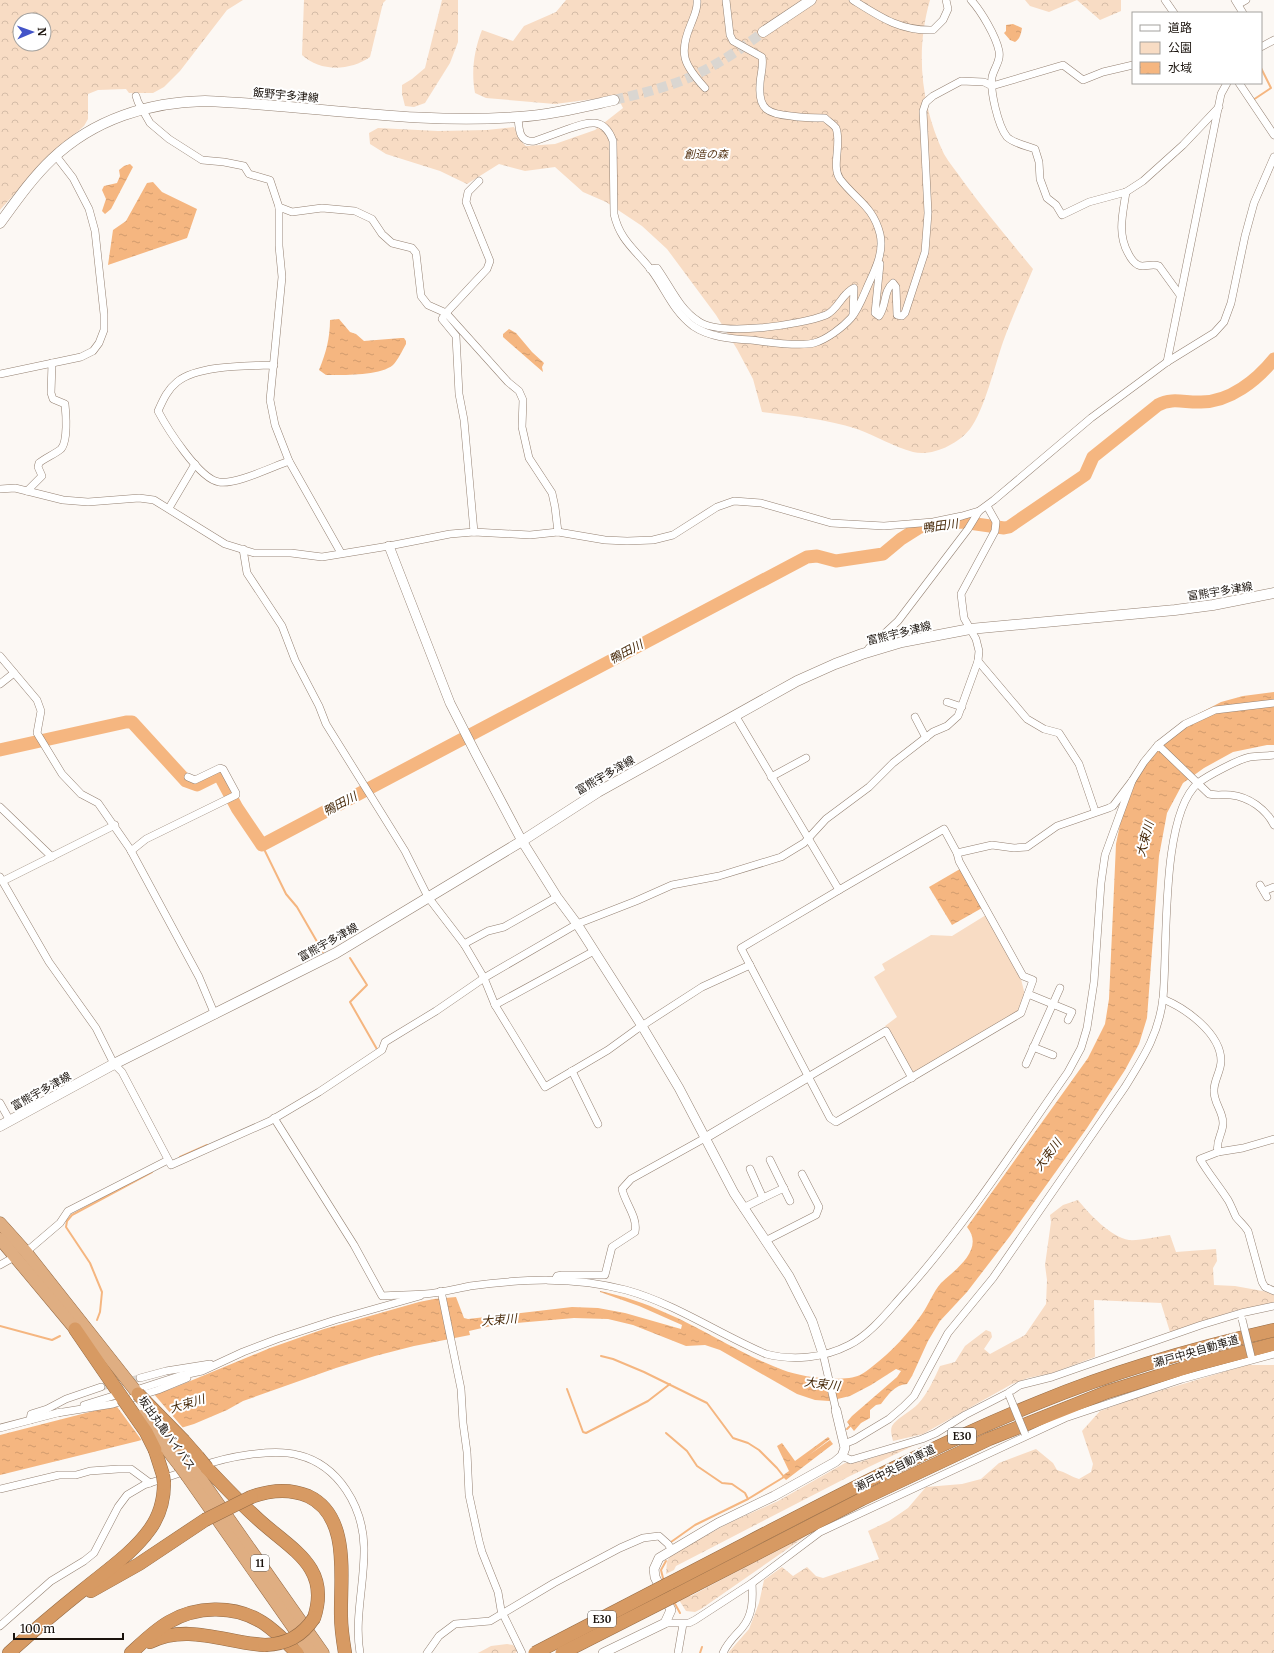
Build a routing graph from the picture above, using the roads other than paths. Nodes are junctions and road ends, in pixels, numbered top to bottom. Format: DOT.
graph roads {
  1 [pos="697,0"];
  2 [pos="726,0"];
  3 [pos="811,0"];
  4 [pos="852,0"];
  5 [pos="946,0"];
  6 [pos="971,0"];
  7 [pos="1165,0"];
  8 [pos="1246,0"];
  9 [pos="1237,2"];
  10 [pos="1173,12"];
  11 [pos="1242,12"];
  12 [pos="763,32"];
  13 [pos="1274,40"];
  14 [pos="1262,46"];
  15 [pos="1132,65"];
  16 [pos="1227,84"];
  17 [pos="1240,84"];
  18 [pos="992,86"];
  19 [pos="705,88"];
  20 [pos="136,96"];
  21 [pos="614,100"];
  22 [pos="1219,107"];
  23 [pos="142,109"];
  24 [pos="518,118"];
  25 [pos="1271,124"];
  26 [pos="1274,135"];
  27 [pos="56,156"];
  28 [pos="1274,157"];
  29 [pos="479,181"];
  30 [pos="1126,192"];
  31 [pos="279,207"];
  32 [pos="0,223"];
  33 [pos="881,254"];
  34 [pos="650,269"];
  35 [pos="1180,295"];
  36 [pos="446,313"];
  37 [pos="853,315"];
  38 [pos="1166,362"];
  39 [pos="52,363"];
  40 [pos="274,365"];
  41 [pos="0,374"];
  42 [pos="289,461"];
  43 [pos="195,464"];
  44 [pos="0,489"];
  45 [pos="27,491"];
  46 [pos="987,506"];
  47 [pos="169,508"];
  48 [pos="979,511"];
  49 [pos="474,532"];
  50 [pos="558,532"];
  51 [pos="389,546"];
  52 [pos="243,549"];
  53 [pos="341,553"];
  54 [pos="1274,593"];
  55 [pos="970,629"];
  56 [pos="866,653"];
  57 [pos="0,656"];
  58 [pos="978,661"];
  59 [pos="14,673"];
  60 [pos="0,684"];
  61 [pos="947,702"];
  62 [pos="1274,703"];
  63 [pos="962,707"];
  64 [pos="735,715"];
  65 [pos="915,717"];
  66 [pos="926,738"];
  67 [pos="1159,746"];
  68 [pos="1274,755"];
  69 [pos="806,758"];
  70 [pos="188,777"];
  71 [pos="771,777"];
  72 [pos="1132,781"];
  73 [pos="1196,782"];
  74 [pos="0,807"];
  75 [pos="1095,811"];
  76 [pos="115,825"];
  77 [pos="1274,825"];
  78 [pos="808,840"];
  79 [pos="522,841"];
  80 [pos="131,851"];
  81 [pos="957,853"];
  82 [pos="52,857"];
  83 [pos="1,879"];
  84 [pos="1274,887"];
  85 [pos="839,890"];
  86 [pos="1264,891"];
  87 [pos="557,897"];
  88 [pos="428,898"];
  89 [pos="577,924"];
  90 [pos="464,944"];
  91 [pos="594,951"];
  92 [pos="750,965"];
  93 [pos="484,978"];
  94 [pos="1060,988"];
  95 [pos="1028,994"];
  96 [pos="1162,999"];
  97 [pos="1053,1004"];
  98 [pos="495,1005"];
  99 [pos="216,1015"];
  100 [pos="1068,1020"];
  101 [pos="642,1026"];
  102 [pos="1033,1047"];
  103 [pos="1053,1055"];
  104 [pos="114,1064"];
  105 [pos="1026,1064"];
  106 [pos="572,1071"];
  107 [pos="808,1077"];
  108 [pos="912,1078"];
  109 [pos="0,1103"];
  110 [pos="274,1118"];
  111 [pos="10,1121"];
  112 [pos="598,1124"];
  113 [pos="0,1126"];
  114 [pos="705,1138"];
  115 [pos="1274,1139"];
  116 [pos="1218,1152"];
  117 [pos="168,1160"];
  118 [pos="770,1160"];
  119 [pos="750,1169"];
  120 [pos="802,1174"];
  121 [pos="784,1188"];
  122 [pos="763,1198"];
  123 [pos="790,1201"];
  124 [pos="743,1208"];
  125 [pos="0,1223"];
  126 [pos="0,1239"];
  127 [pos="765,1241"];
  128 [pos="21,1254"];
  129 [pos="0,1265"];
  130 [pos="556,1280"];
  131 [pos="1274,1291"];
  132 [pos="441,1293"];
  133 [pos="424,1294"];
  134 [pos="1274,1306"];
  135 [pos="1241,1316"];
  136 [pos="75,1329"];
  137 [pos="1274,1330"];
  138 [pos="1274,1344"];
  139 [pos="1274,1354"];
  140 [pos="823,1356"];
  141 [pos="1251,1358"];
  142 [pos="216,1363"];
  143 [pos="202,1371"];
  144 [pos="140,1378"];
  145 [pos="101,1387"];
  146 [pos="128,1394"];
  147 [pos="1009,1394"];
  148 [pos="836,1410"];
  149 [pos="57,1413"];
  150 [pos="30,1420"];
  151 [pos="0,1428"];
  152 [pos="1026,1436"];
  153 [pos="844,1444"];
  154 [pos="170,1445"];
  155 [pos="842,1456"];
  156 [pos="188,1461"];
  157 [pos="197,1472"];
  158 [pos="150,1483"];
  159 [pos="0,1489"];
  160 [pos="672,1550"];
  161 [pos="752,1583"];
  162 [pos="671,1590"];
  163 [pos="58,1610"];
  164 [pos="502,1613"];
  165 [pos="665,1623"];
  166 [pos="683,1624"];
  167 [pos="0,1626"];
  168 [pos="9,1653"];
  169 [pos="132,1653"];
  170 [pos="297,1653"];
  171 [pos="311,1653"];
  172 [pos="323,1653"];
  173 [pos="345,1653"];
  174 [pos="360,1653"];
  175 [pos="427,1653"];
  176 [pos="522,1653"];
  177 [pos="535,1653"];
  178 [pos="562,1653"];
  179 [pos="603,1653"];
  180 [pos="678,1653"];
  181 [pos="722,1653"];
  1 -- 19 [label="street"];
  2 -- 33 [label="street"];
  3 -- 12 [label="main road"];
  4 -- 5 [label="street"];
  6 -- 18 [label="street"];
  7 -- 10 [label="street"];
  8 -- 9 [label="street"];
  9 -- 11 [label="street"];
  13 -- 14 [label="street"];
  15 -- 18 [label="street"];
  16 -- 22 [label="street"];
  17 -- 25 [label="street"];
  18 -- 30 [label="street"];
  18 -- 33 [label="street"];
  20 -- 23 [label="street"];
  21 -- 24 [label="main road, 飯野宇多津線"];
  22 -- 30 [label="street"];
  22 -- 35 [label="street"];
  23 -- 24 [label="main road, 飯野宇多津線"];
  23 -- 27 [label="main road, 飯野宇多津線"];
  23 -- 31 [label="street"];
  24 -- 34 [label="street"];
  25 -- 26 [label="street"];
  27 -- 32 [label="main road, 飯野宇多津線"];
  27 -- 39 [label="street"];
  28 -- 38 [label="street"];
  29 -- 36 [label="street"];
  30 -- 35 [label="street"];
  31 -- 36 [label="street"];
  31 -- 40 [label="street"];
  33 -- 37 [label="street"];
  34 -- 37 [label="street"];
  34 -- 37 [label="street"];
  35 -- 38 [label="street"];
  36 -- 49 [label="street"];
  36 -- 50 [label="street"];
  38 -- 46 [label="street"];
  39 -- 41 [label="street"];
  39 -- 45 [label="street"];
  40 -- 42 [label="street"];
  40 -- 43 [label="street"];
  42 -- 43 [label="street"];
  42 -- 53 [label="street"];
  43 -- 47 [label="street"];
  44 -- 45 [label="street"];
  45 -- 47 [label="street"];
  46 -- 48 [label="street"];
  46 -- 55 [label="street"];
  47 -- 52 [label="street"];
  48 -- 50 [label="street"];
  48 -- 56 [label="street"];
  49 -- 50 [label="street"];
  49 -- 51 [label="street"];
  51 -- 53 [label="street"];
  51 -- 79 [label="street"];
  52 -- 53 [label="street"];
  52 -- 88 [label="street"];
  54 -- 55 [label="main road, 富熊宇多津線"];
  55 -- 56 [label="main road, 富熊宇多津線"];
  55 -- 58 [label="street"];
  56 -- 64 [label="main road, 富熊宇多津線"];
  57 -- 59 [label="street"];
  58 -- 63 [label="street"];
  58 -- 75 [label="street"];
  59 -- 60 [label="street"];
  59 -- 76 [label="street"];
  61 -- 63 [label="street"];
  62 -- 67 [label="street"];
  63 -- 66 [label="street"];
  64 -- 71 [label="street"];
  64 -- 79 [label="main road, 富熊宇多津線"];
  65 -- 66 [label="street"];
  66 -- 78 [label="street"];
  67 -- 72 [label="street"];
  67 -- 73 [label="street"];
  68 -- 73 [label="street"];
  69 -- 71 [label="street"];
  70 -- 80 [label="street"];
  71 -- 78 [label="street"];
  72 -- 75 [label="street"];
  72 -- 140 [label="street"];
  73 -- 77 [label="street"];
  73 -- 96 [label="street"];
  74 -- 82 [label="street"];
  75 -- 81 [label="street"];
  76 -- 80 [label="street"];
  76 -- 82 [label="street"];
  78 -- 85 [label="street"];
  78 -- 89 [label="street"];
  79 -- 87 [label="street"];
  79 -- 88 [label="main road, 富熊宇多津線"];
  80 -- 99 [label="street"];
  81 -- 85 [label="street"];
  81 -- 95 [label="street"];
  82 -- 83 [label="street"];
  83 -- 104 [label="street"];
  84 -- 86 [label="street"];
  85 -- 92 [label="street"];
  87 -- 89 [label="street"];
  87 -- 90 [label="street"];
  88 -- 90 [label="street"];
  88 -- 99 [label="main road, 富熊宇多津線"];
  89 -- 91 [label="street"];
  89 -- 93 [label="street"];
  90 -- 93 [label="street"];
  91 -- 98 [label="street"];
  91 -- 101 [label="street"];
  92 -- 101 [label="street"];
  92 -- 107 [label="street"];
  93 -- 98 [label="street"];
  93 -- 110 [label="street"];
  94 -- 97 [label="street"];
  95 -- 97 [label="street"];
  95 -- 108 [label="street"];
  96 -- 116 [label="street"];
  96 -- 153 [label="street"];
  97 -- 100 [label="street"];
  97 -- 102 [label="street"];
  98 -- 106 [label="street"];
  99 -- 104 [label="main road, 富熊宇多津線"];
  101 -- 106 [label="street"];
  101 -- 114 [label="street"];
  102 -- 103 [label="street"];
  102 -- 105 [label="street"];
  104 -- 111 [label="main road, 富熊宇多津線"];
  104 -- 117 [label="street"];
  106 -- 112 [label="street"];
  107 -- 108 [label="street"];
  107 -- 108 [label="street"];
  107 -- 114 [label="street"];
  109 -- 111 [label="street"];
  110 -- 117 [label="street"];
  110 -- 133 [label="street"];
  111 -- 113 [label="main road, 富熊宇多津線"];
  114 -- 124 [label="street"];
  114 -- 130 [label="street"];
  115 -- 116 [label="street"];
  116 -- 131 [label="street"];
  117 -- 128 [label="street"];
  118 -- 121 [label="street"];
  119 -- 122 [label="street"];
  120 -- 127 [label="street"];
  121 -- 122 [label="street"];
  121 -- 123 [label="street"];
  122 -- 124 [label="street"];
  124 -- 127 [label="street"];
  125 -- 128 [label="highway, 坂出丸亀バイパス"];
  126 -- 128 [label="highway, 坂出丸亀バイパス"];
  127 -- 140 [label="street"];
  128 -- 129 [label="street"];
  128 -- 136 [label="highway, 坂出丸亀バイパス"];
  128 -- 146 [label="highway, 坂出丸亀バイパス"];
  130 -- 132 [label="street"];
  130 -- 140 [label="street"];
  132 -- 133 [label="street"];
  132 -- 164 [label="street"];
  133 -- 142 [label="street"];
  134 -- 135 [label="street"];
  135 -- 141 [label="street, bridge"];
  135 -- 147 [label="street"];
  136 -- 146 [label="highway"];
  137 -- 162 [label="highway, 瀬戸中央自動車道 / E30"];
  138 -- 162 [label="highway, 瀬戸中央自動車道 / E30"];
  139 -- 141 [label="street"];
  140 -- 148 [label="street"];
  141 -- 152 [label="street"];
  142 -- 143 [label="street"];
  142 -- 144 [label="street"];
  143 -- 146 [label="street"];
  143 -- 149 [label="street"];
  145 -- 150 [label="street"];
  146 -- 149 [label="street"];
  146 -- 154 [label="highway, bridge"];
  146 -- 154 [label="highway, bridge"];
  147 -- 152 [label="street, bridge"];
  147 -- 155 [label="street"];
  148 -- 153 [label="street"];
  149 -- 150 [label="street"];
  150 -- 151 [label="street"];
  152 -- 161 [label="street"];
  153 -- 155 [label="street"];
  154 -- 156 [label="highway"];
  154 -- 156 [label="highway, 坂出丸亀バイパス / 11"];
  154 -- 163 [label="highway"];
  155 -- 160 [label="street"];
  156 -- 157 [label="highway, bridge"];
  156 -- 157 [label="highway, 坂出丸亀バイパス / 11, bridge"];
  157 -- 169 [label="highway, bridge"];
  157 -- 171 [label="highway, 坂出丸亀バイパス / 11"];
  157 -- 172 [label="highway, 坂出丸亀バイパス / 11"];
  158 -- 159 [label="street"];
  158 -- 167 [label="street"];
  158 -- 174 [label="street"];
  160 -- 164 [label="street"];
  160 -- 165 [label="street"];
  161 -- 166 [label="street"];
  161 -- 181 [label="street"];
  162 -- 177 [label="highway, 瀬戸中央自動車道 / E30, bridge"];
  162 -- 178 [label="highway, 瀬戸中央自動車道 / E30, bridge"];
  163 -- 168 [label="highway"];
  163 -- 173 [label="highway, bridge"];
  164 -- 175 [label="street"];
  164 -- 176 [label="street"];
  165 -- 166 [label="street"];
  165 -- 179 [label="street"];
  166 -- 180 [label="street"];
  169 -- 170 [label="highway"];
}
